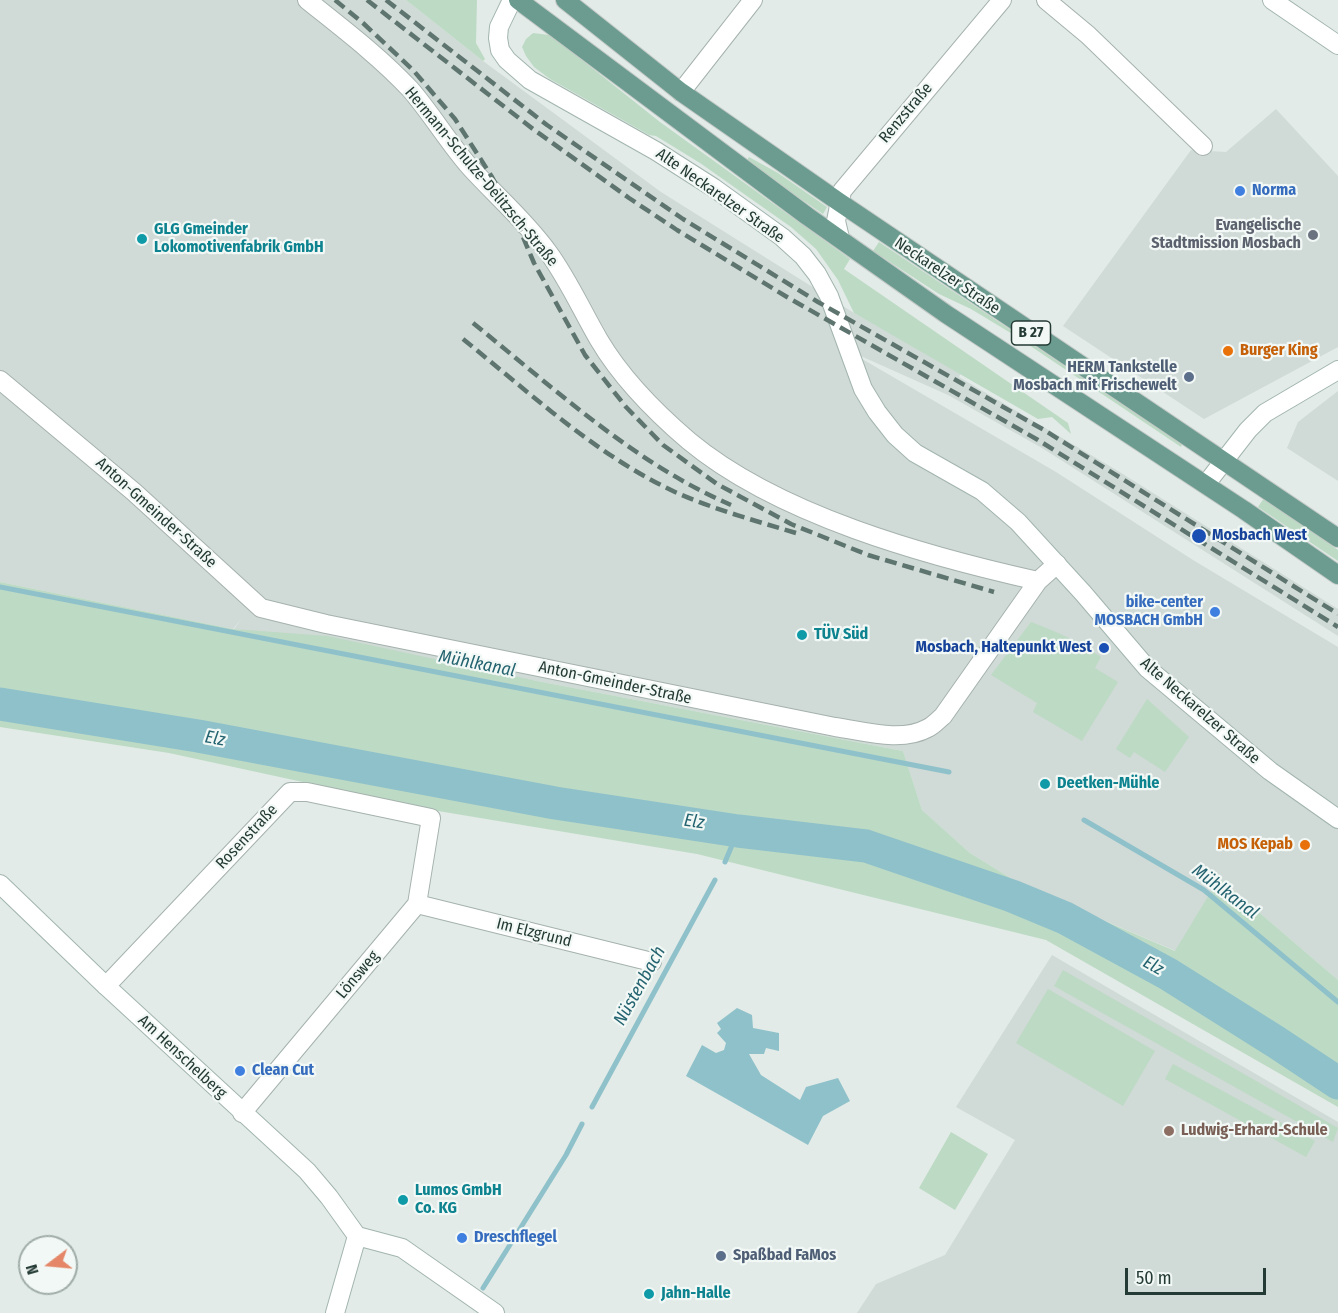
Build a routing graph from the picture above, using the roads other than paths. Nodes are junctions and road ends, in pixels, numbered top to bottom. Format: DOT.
graph roads {
  1 [pos="307,0"];
  2 [pos="512,0"];
  3 [pos="518,0"];
  4 [pos="565,0"];
  5 [pos="753,0"];
  6 [pos="1002,0"];
  7 [pos="1046,0"];
  8 [pos="1272,0"];
  9 [pos="1338,45"];
  10 [pos="681,92"];
  11 [pos="1203,146"];
  12 [pos="839,202"];
  13 [pos="840,238"];
  14 [pos="1338,370"];
  15 [pos="0,380"];
  16 [pos="1224,460"];
  17 [pos="1206,484"];
  18 [pos="1338,538"];
  19 [pos="1057,564"];
  20 [pos="1338,575"];
  21 [pos="1038,581"];
  22 [pos="1338,819"];
  23 [pos="0,884"];
  24 [pos="417,904"];
  25 [pos="652,962"];
  26 [pos="106,986"];
  27 [pos="242,1113"];
  28 [pos="357,1236"];
  29 [pos="334,1313"];
  30 [pos="495,1313"];
  1 -- 21 [label="street, Hermann-Schulze-Delitzsch-Straße"];
  2 -- 19 [label="street, Alte Neckarelzer Straße"];
  3 -- 13 [label="main road, B 27"];
  4 -- 10 [label="main road, Neckarelzer Straße / B 27"];
  5 -- 10 [label="street"];
  6 -- 12 [label="street, Renzstraße"];
  7 -- 11 [label="street"];
  8 -- 9 [label="street"];
  10 -- 12 [label="main road, Neckarelzer Straße / B 27"];
  12 -- 13 [label="street, Renzstraße"];
  12 -- 16 [label="main road, Neckarelzer Straße / B 27"];
  13 -- 17 [label="main road, B 27"];
  14 -- 16 [label="street"];
  15 -- 21 [label="street, Anton-Gmeinder-Straße"];
  16 -- 17 [label="street"];
  16 -- 18 [label="main road, Neckarelzer Straße / B 27"];
  17 -- 20 [label="main road, B 27"];
  19 -- 21 [label="street, Anton-Gmeinder-Straße"];
  19 -- 22 [label="street, Alte Neckarelzer Straße"];
  23 -- 26 [label="street, Am Henschelberg"];
  24 -- 25 [label="street, Im Elzgrund"];
  24 -- 26 [label="street, Rosenstraße"];
  24 -- 27 [label="street, Lönsweg"];
  26 -- 27 [label="street, Am Henschelberg"];
  27 -- 28 [label="street, Am Henschelberg"];
  28 -- 29 [label="street"];
  28 -- 30 [label="street"];
}
